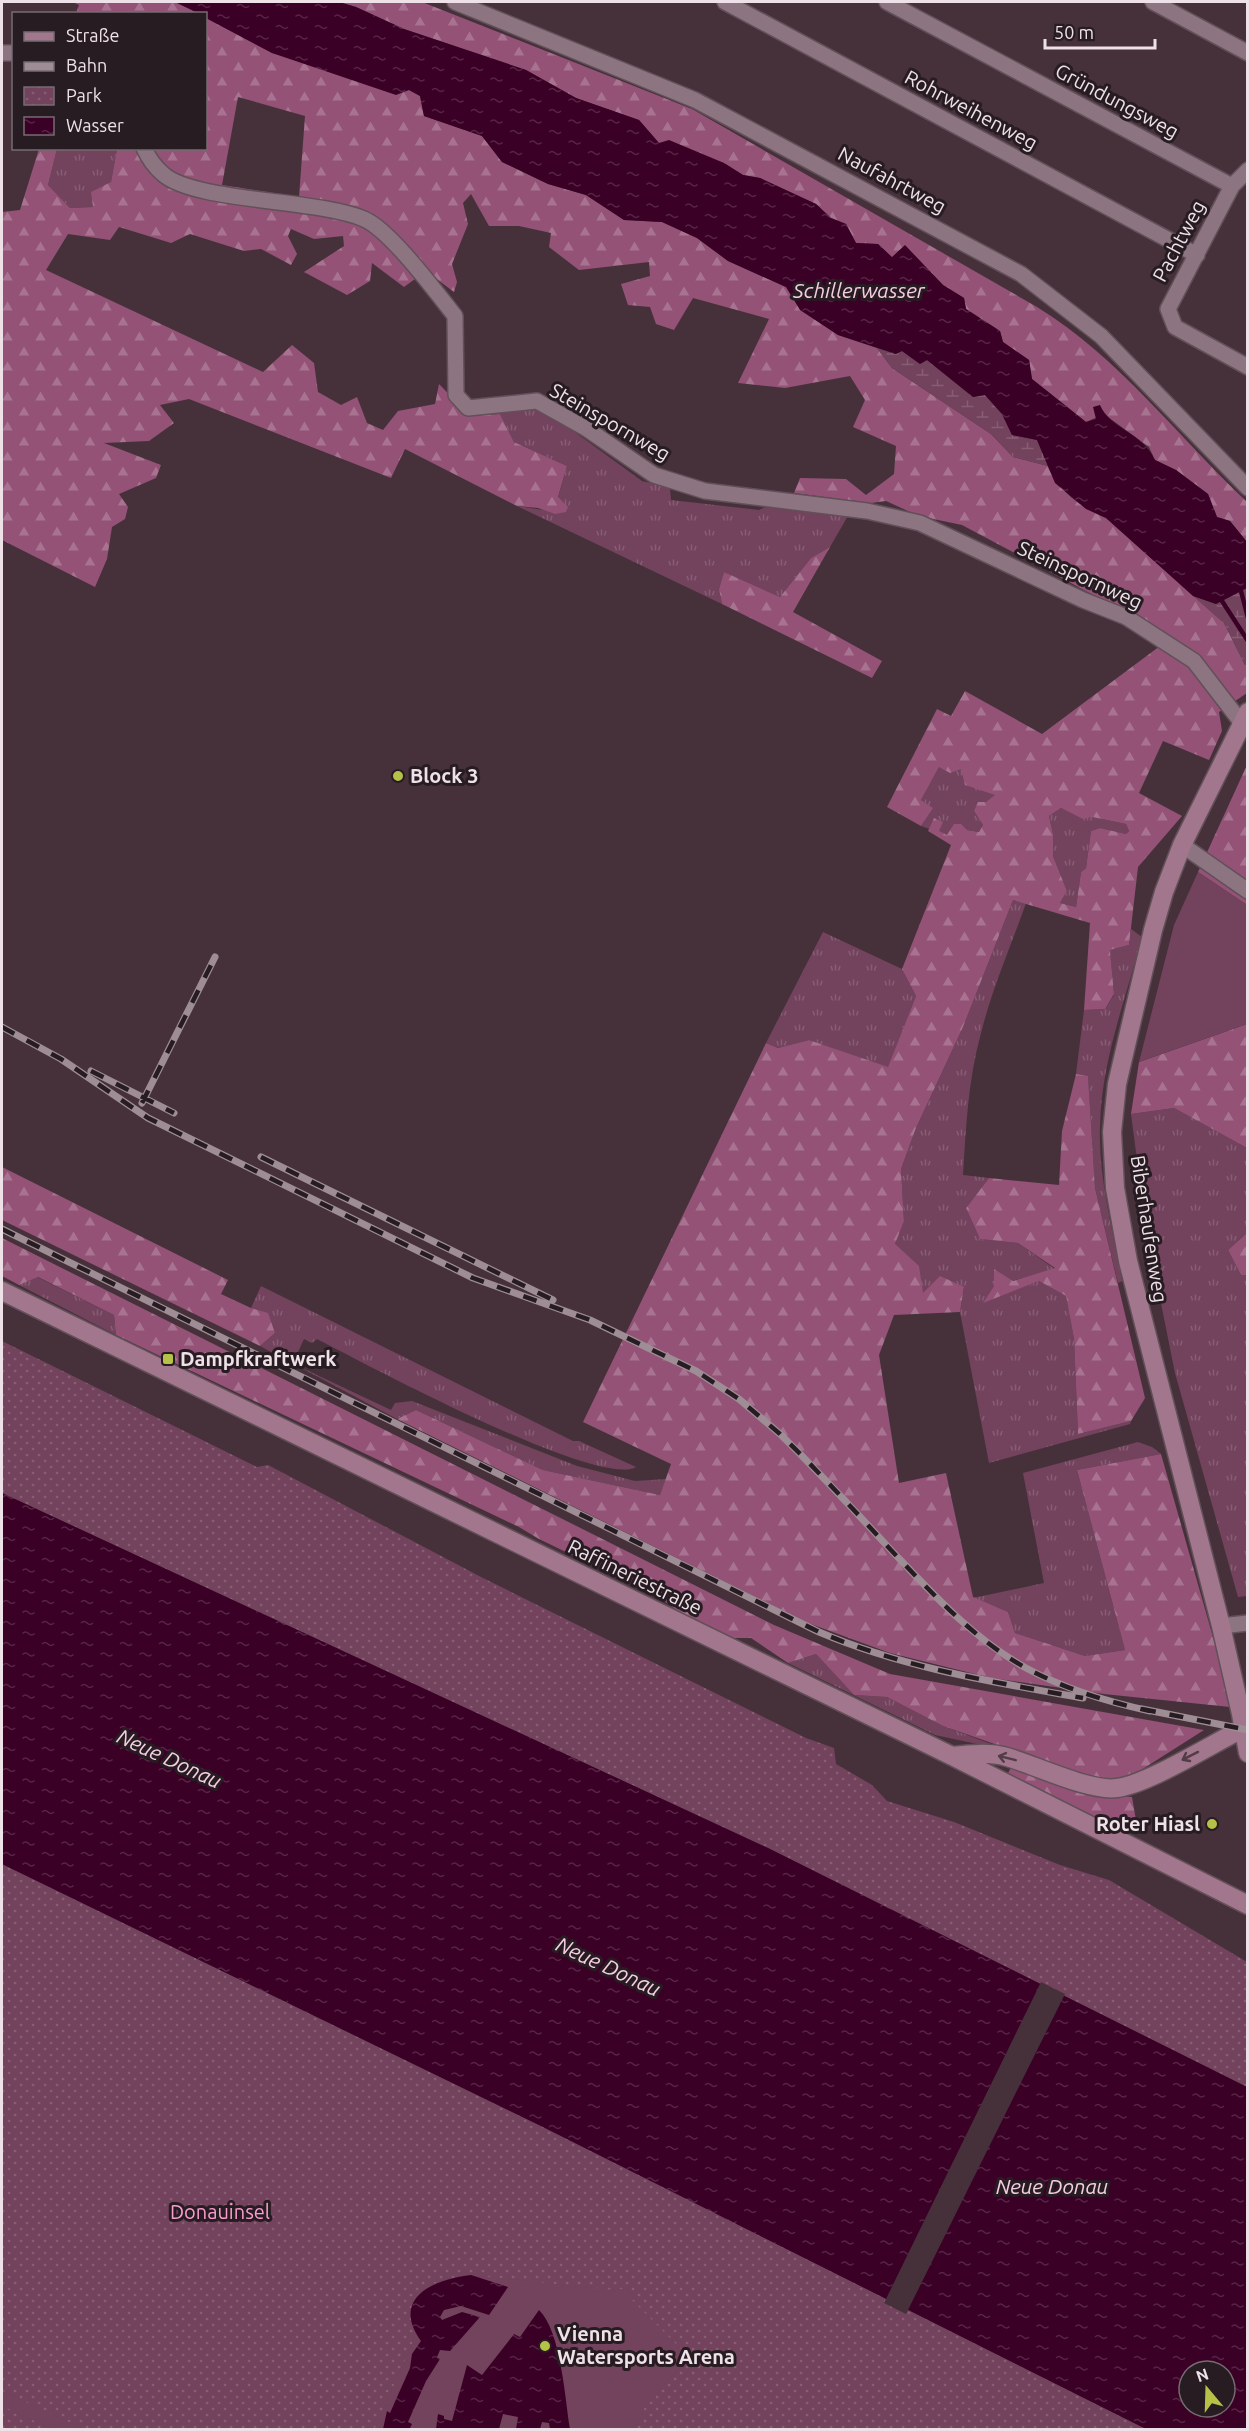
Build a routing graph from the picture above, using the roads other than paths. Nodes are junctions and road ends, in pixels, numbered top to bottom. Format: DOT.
graph roads {
  1 [pos="455,2"];
  2 [pos="725,2"];
  3 [pos="887,2"];
  4 [pos="1153,2"];
  5 [pos="1248,53"];
  6 [pos="145,150"];
  7 [pos="1248,170"];
  8 [pos="1232,186"];
  9 [pos="1197,255"];
  10 [pos="1248,367"];
  11 [pos="1248,488"];
  12 [pos="1244,717"];
  13 [pos="1182,845"];
  14 [pos="1248,891"];
  15 [pos="2,1291"];
  16 [pos="1248,1623"];
  17 [pos="1221,1626"];
  18 [pos="1242,1729"];
  19 [pos="1248,1753"];
  20 [pos="952,1756"];
  21 [pos="1248,1905"];
  1 -- 11 [label="street, Naufahrtweg"];
  2 -- 9 [label="street, Rohrweihenweg"];
  3 -- 8 [label="street, Gründungsweg"];
  4 -- 5 [label="street"];
  6 -- 12 [label="street, Steinspornweg"];
  7 -- 8 [label="street, Pachtweg"];
  8 -- 9 [label="street, Pachtweg"];
  9 -- 10 [label="street, Pachtweg"];
  12 -- 13 [label="main road, Biberhaufenweg"];
  13 -- 14 [label="street"];
  13 -- 17 [label="main road, Biberhaufenweg"];
  15 -- 20 [label="main road, Raffineriestraße"];
  16 -- 17 [label="street"];
  17 -- 18 [label="main road, Biberhaufenweg"];
  18 -- 19 [label="main road, Biberhaufenweg"];
  18 -- 20 [label="main road, one-way"];
  20 -- 21 [label="main road, Raffineriestraße"];
}
